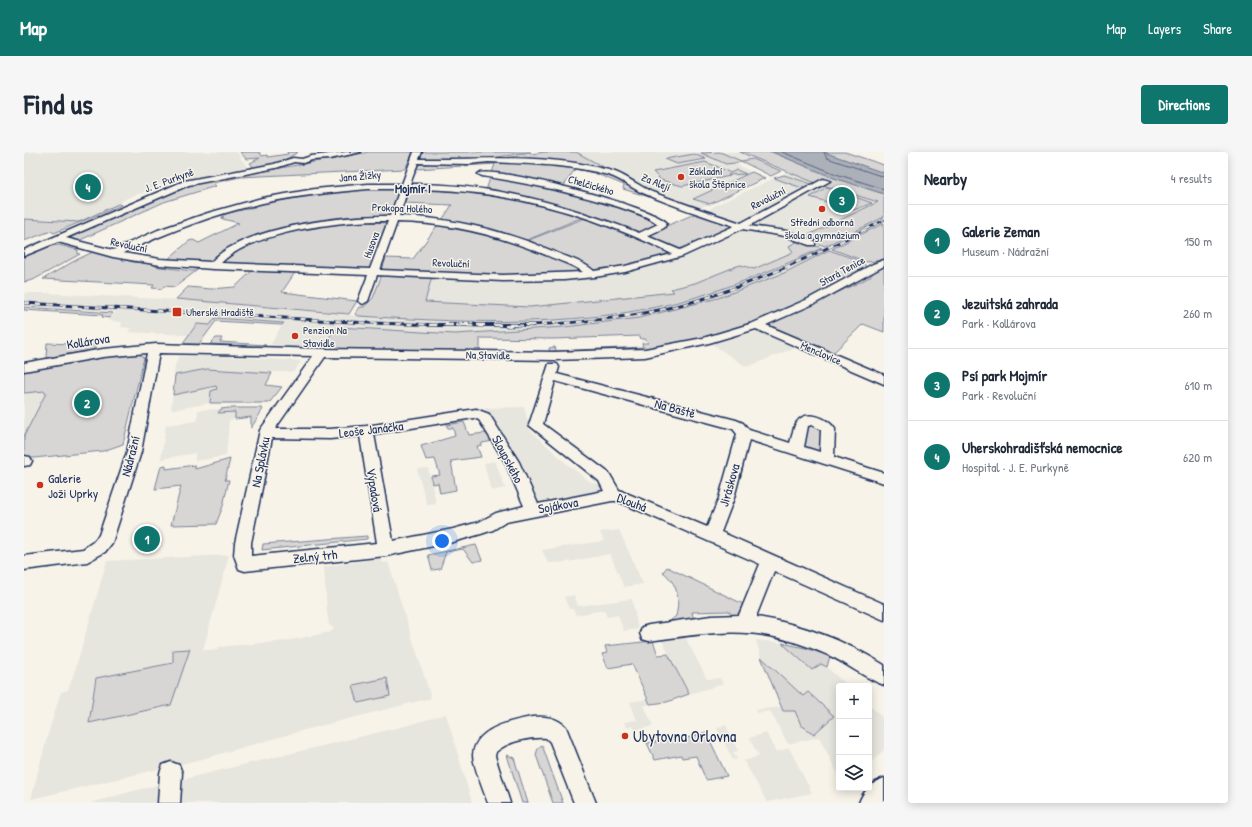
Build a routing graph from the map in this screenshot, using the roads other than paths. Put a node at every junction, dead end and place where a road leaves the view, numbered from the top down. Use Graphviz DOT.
graph roads {
  1 [pos="357,152"];
  2 [pos="418,152"];
  3 [pos="302,153"];
  4 [pos="532,153"];
  5 [pos="311,158"];
  6 [pos="293,160"];
  7 [pos="487,160"];
  8 [pos="414,161"];
  9 [pos="482,174"];
  10 [pos="826,181"];
  11 [pos="405,186"];
  12 [pos="393,219"];
  13 [pos="740,225"];
  14 [pos="640,236"];
  15 [pos="58,239"];
  16 [pos="812,243"];
  17 [pos="24,253"];
  18 [pos="113,254"];
  19 [pos="680,254"];
  20 [pos="884,263"];
  21 [pos="213,266"];
  22 [pos="374,272"];
  23 [pos="591,274"];
  24 [pos="363,301"];
  25 [pos="812,301"];
  26 [pos="758,325"];
  27 [pos="156,348"];
  28 [pos="322,354"];
  29 [pos="554,356"];
  30 [pos="24,367"];
  31 [pos="550,376"];
  32 [pos="884,380"];
  33 [pos="476,413"];
  34 [pos="366,432"];
  35 [pos="266,433"];
  36 [pos="744,433"];
  37 [pos="796,449"];
  38 [pos="827,459"];
  39 [pos="884,478"];
  40 [pos="612,495"];
  41 [pos="532,510"];
  42 [pos="711,536"];
  43 [pos="386,549"];
  44 [pos="770,562"];
  45 [pos="24,563"];
  46 [pos="245,564"];
  47 [pos="884,612"];
  48 [pos="748,624"];
  49 [pos="649,633"];
  50 [pos="884,676"];
  51 [pos="171,773"];
  52 [pos="884,789"];
  53 [pos="169,803"];
  54 [pos="499,803"];
  55 [pos="585,803"];
  56 [pos="870,803"];
  1 -- 5 [label="street, J. E. Purkyně"];
  2 -- 8 [label="street, Husova"];
  3 -- 5 [label="street, J. E. Purkyně"];
  3 -- 6 [label="street, J. E. Purkyně"];
  4 -- 7 [label="street, Za Alejí"];
  5 -- 6 [label="street, J. E. Purkyně"];
  6 -- 15 [label="street, J. E. Purkyně"];
  7 -- 8 [label="street, Za Alejí"];
  7 -- 13 [label="street, Za Alejí"];
  8 -- 11 [label="street, Husova"];
  9 -- 14 [label="street, Chelčického"];
  10 -- 13 [label="street, Revoluční"];
  11 -- 12 [label="street, Husova"];
  11 -- 14 [label="street, Jana Žižky"];
  11 -- 18 [label="street, Jana Žižky"];
  12 -- 21 [label="street, Prokopa Holého"];
  12 -- 22 [label="street, Husova"];
  12 -- 23 [label="street, Prokopa Holého"];
  13 -- 16 [label="street, Za Alejí"];
  13 -- 19 [label="street, Revoluční"];
  14 -- 19 [label="street, Jana Žižky"];
  15 -- 17 [label="street, J. E. Purkyně"];
  15 -- 18 [label="street, Revoluční"];
  18 -- 21 [label="street, Revoluční"];
  19 -- 23 [label="street, Revoluční"];
  20 -- 25 [label="street, Stará Tenice"];
  21 -- 22 [label="street, Revoluční"];
  22 -- 23 [label="street, Revoluční"];
  22 -- 24 [label="street, Husova"];
  25 -- 26 [label="street, Na Stavidle"];
  26 -- 29 [label="street, Na Stavidle"];
  26 -- 32 [label="street, Menclovice"];
  27 -- 28 [label="street, Na Stavidle"];
  27 -- 30 [label="street, Kollárova"];
  27 -- 45 [label="street, Nádražní"];
  28 -- 29 [label="street, Na Stavidle"];
  28 -- 35 [label="street, Na Splávku"];
  29 -- 31 [label="street, Dlouhá"];
  31 -- 36 [label="street, Na Baště"];
  31 -- 40 [label="street, Dlouhá"];
  33 -- 34 [label="street, Leoše Janáčka"];
  33 -- 41 [label="street, Sloupského"];
  34 -- 35 [label="street, Leoše Janáčka"];
  34 -- 43 [label="street, Výpadová"];
  35 -- 46 [label="street, Na Splávku"];
  36 -- 37 [label="street, Na Baště"];
  36 -- 42 [label="street, Jiráskova"];
  37 -- 38 [label="street, Na Baště"];
  37 -- 38 [label="street"];
  38 -- 39 [label="street, Na Baště"];
  40 -- 41 [label="street, Sojákova"];
  40 -- 42 [label="street, Dlouhá"];
  41 -- 43 [label="street, Sojákova"];
  42 -- 44 [label="street, Dlouhá"];
  43 -- 46 [label="street, Zelný trh"];
  44 -- 47 [label="street, Dlouhá"];
  44 -- 48 [label="street"];
  48 -- 49 [label="street"];
  48 -- 50 [label="street"];
  51 -- 53 [label="street"];
  52 -- 56 [label="street"];
  54 -- 55 [label="street"];
}
